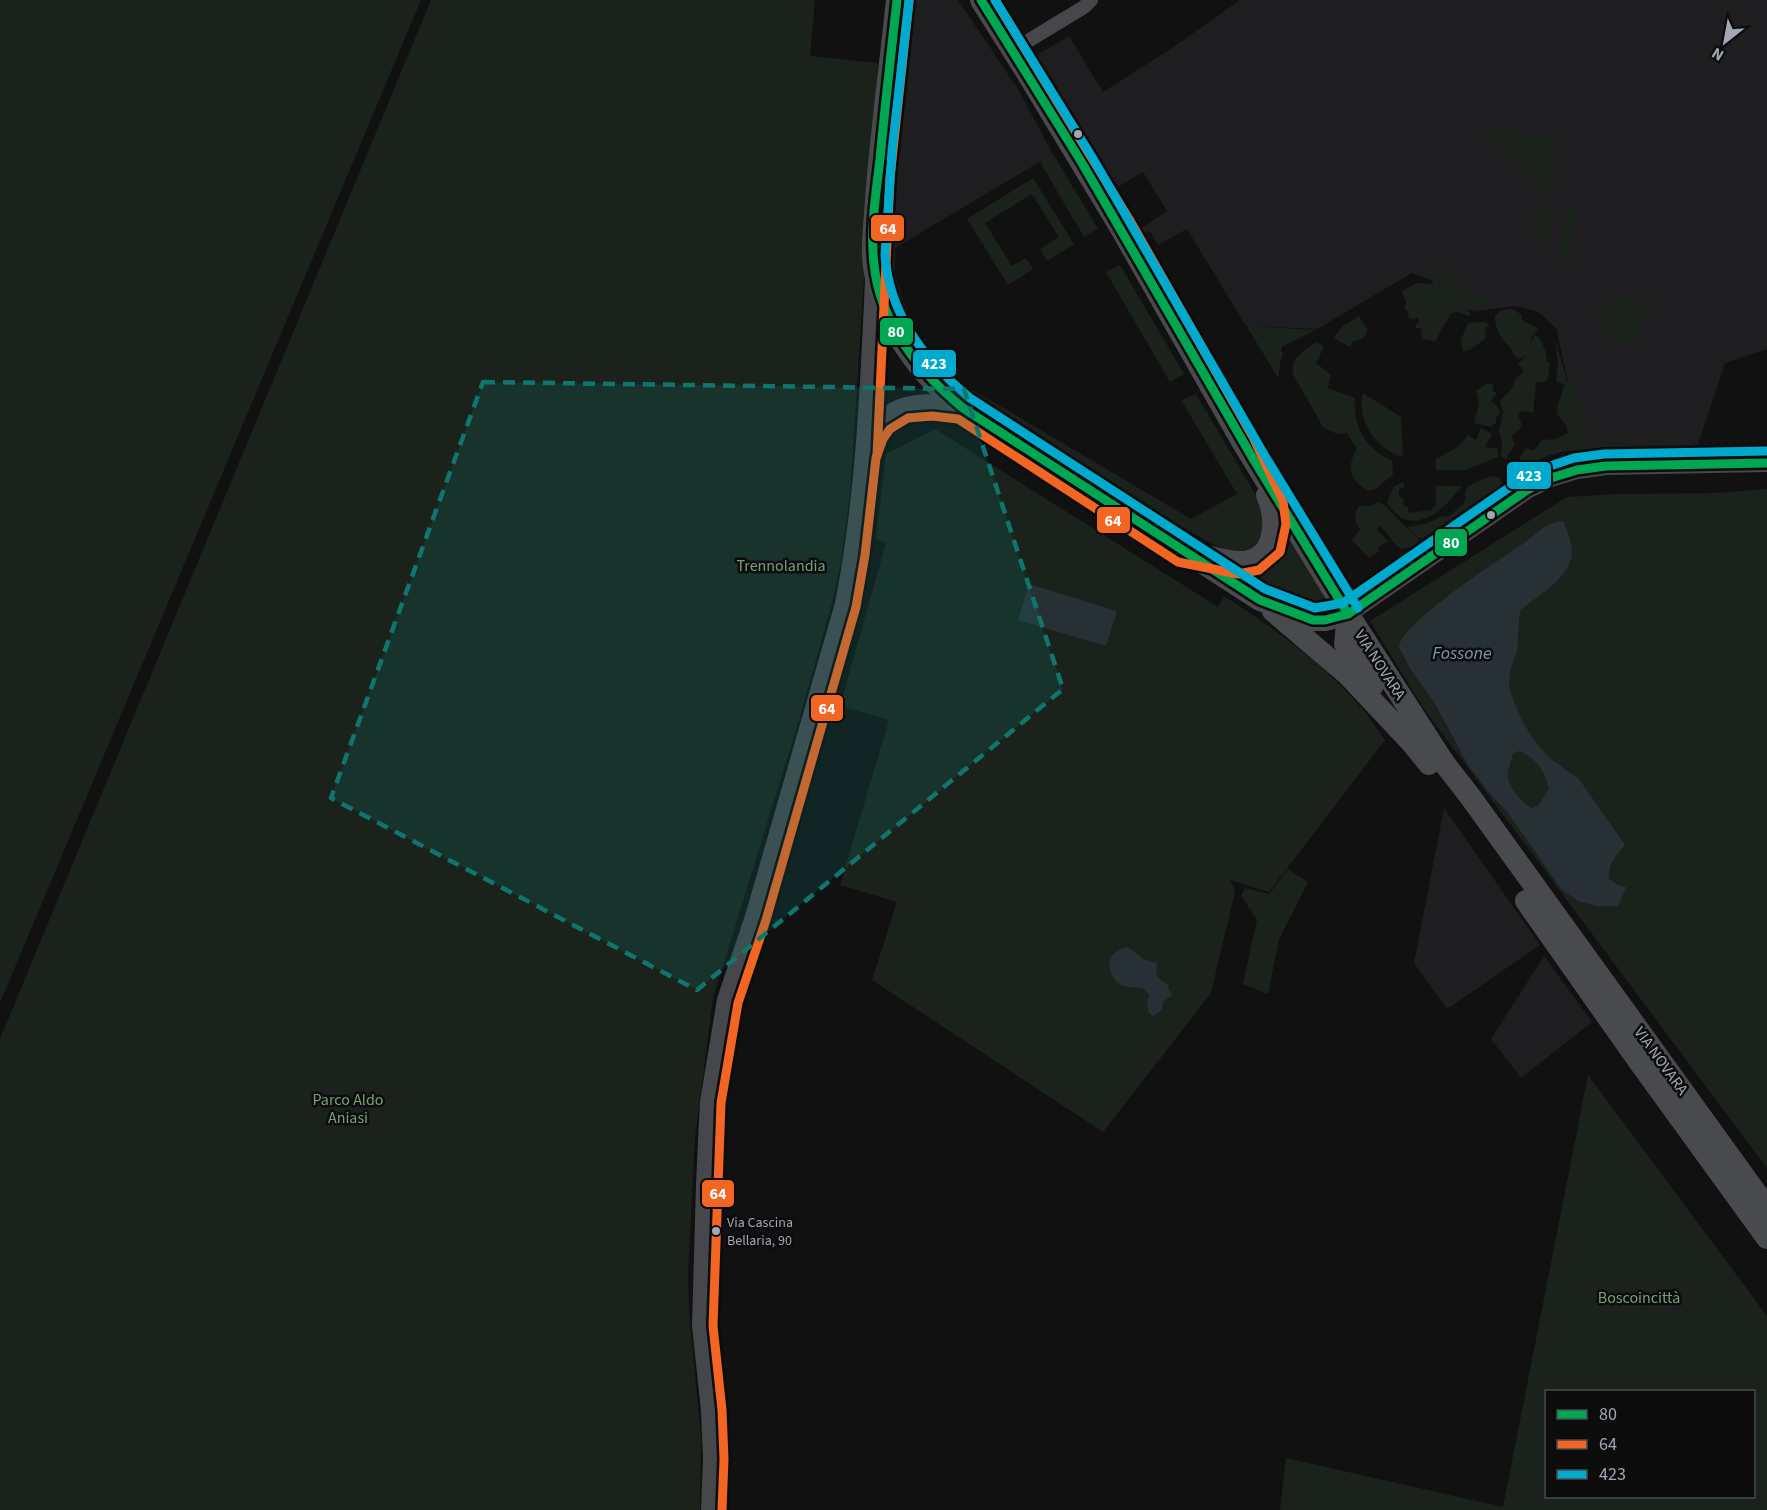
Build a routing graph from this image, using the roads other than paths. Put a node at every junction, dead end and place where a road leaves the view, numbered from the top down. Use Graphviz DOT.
graph roads {
  1 [pos="897,0"];
  2 [pos="981,0"];
  3 [pos="1091,0"];
  4 [pos="1013,50"];
  5 [pos="874,271"];
  6 [pos="963,408"];
  7 [pos="1243,443"];
  8 [pos="866,450"];
  9 [pos="1767,463"];
  10 [pos="1183,550"];
  11 [pos="1260,600"];
  12 [pos="1348,615"];
  13 [pos="1412,743"];
  14 [pos="1767,1208"];
  15 [pos="1767,1238"];
  16 [pos="710,1510"];
  1 -- 5 [label="main road"];
  2 -- 4 [label="main road, VIA NOVARA"];
  3 -- 4 [label="street"];
  4 -- 7 [label="main road, VIA NOVARA"];
  5 -- 6 [label="main road"];
  5 -- 8 [label="street"];
  6 -- 8 [label="street"];
  6 -- 10 [label="main road"];
  7 -- 10 [label="main road"];
  7 -- 12 [label="main road, VIA NOVARA"];
  8 -- 16 [label="street"];
  9 -- 12 [label="street"];
  10 -- 11 [label="main road"];
  11 -- 12 [label="main road"];
  11 -- 13 [label="main road, VIA NOVARA"];
  12 -- 13 [label="main road"];
  12 -- 14 [label="main road, VIA NOVARA"];
  13 -- 15 [label="main road, VIA NOVARA"];
}
